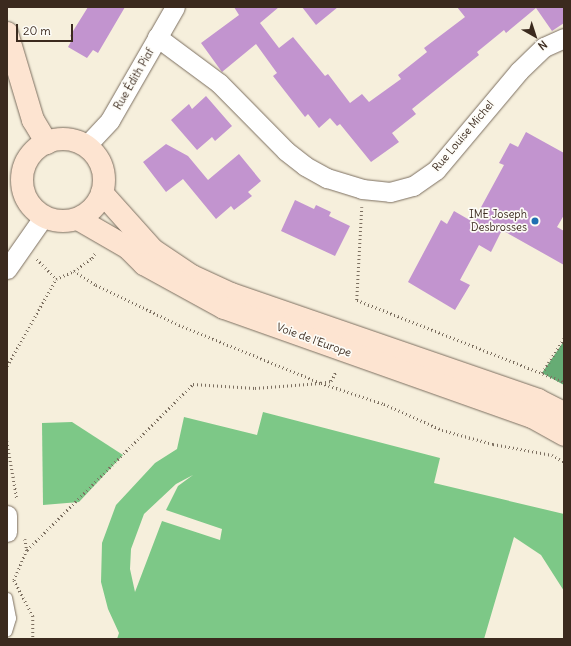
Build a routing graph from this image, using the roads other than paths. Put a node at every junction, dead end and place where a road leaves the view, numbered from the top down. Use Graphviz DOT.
graph roads {
  1 [pos="176,7"];
  2 [pos="7,33"];
  3 [pos="158,37"];
  4 [pos="564,38"];
  5 [pos="47,143"];
  6 [pos="86,146"];
  7 [pos="102,193"];
  8 [pos="44,216"];
  9 [pos="78,219"];
  10 [pos="7,269"];
  11 [pos="564,413"];
  12 [pos="564,434"];
  13 [pos="7,515"];
  14 [pos="7,532"];
  15 [pos="7,597"];
  16 [pos="7,631"];
  1 -- 3 [label="street, Rue Édith Piaf"];
  2 -- 5 [label="main road"];
  3 -- 4 [label="street, Rue Louise Michel"];
  3 -- 6 [label="street, Rue Édith Piaf"];
  5 -- 6 [label="main road"];
  5 -- 8 [label="main road"];
  6 -- 7 [label="main road"];
  7 -- 9 [label="main road"];
  7 -- 11 [label="main road, Voie de l'Europe"];
  8 -- 9 [label="main road"];
  8 -- 10 [label="street"];
  9 -- 12 [label="main road, Voie de l'Europe"];
  13 -- 14 [label="street"];
  15 -- 16 [label="lane"];
}
